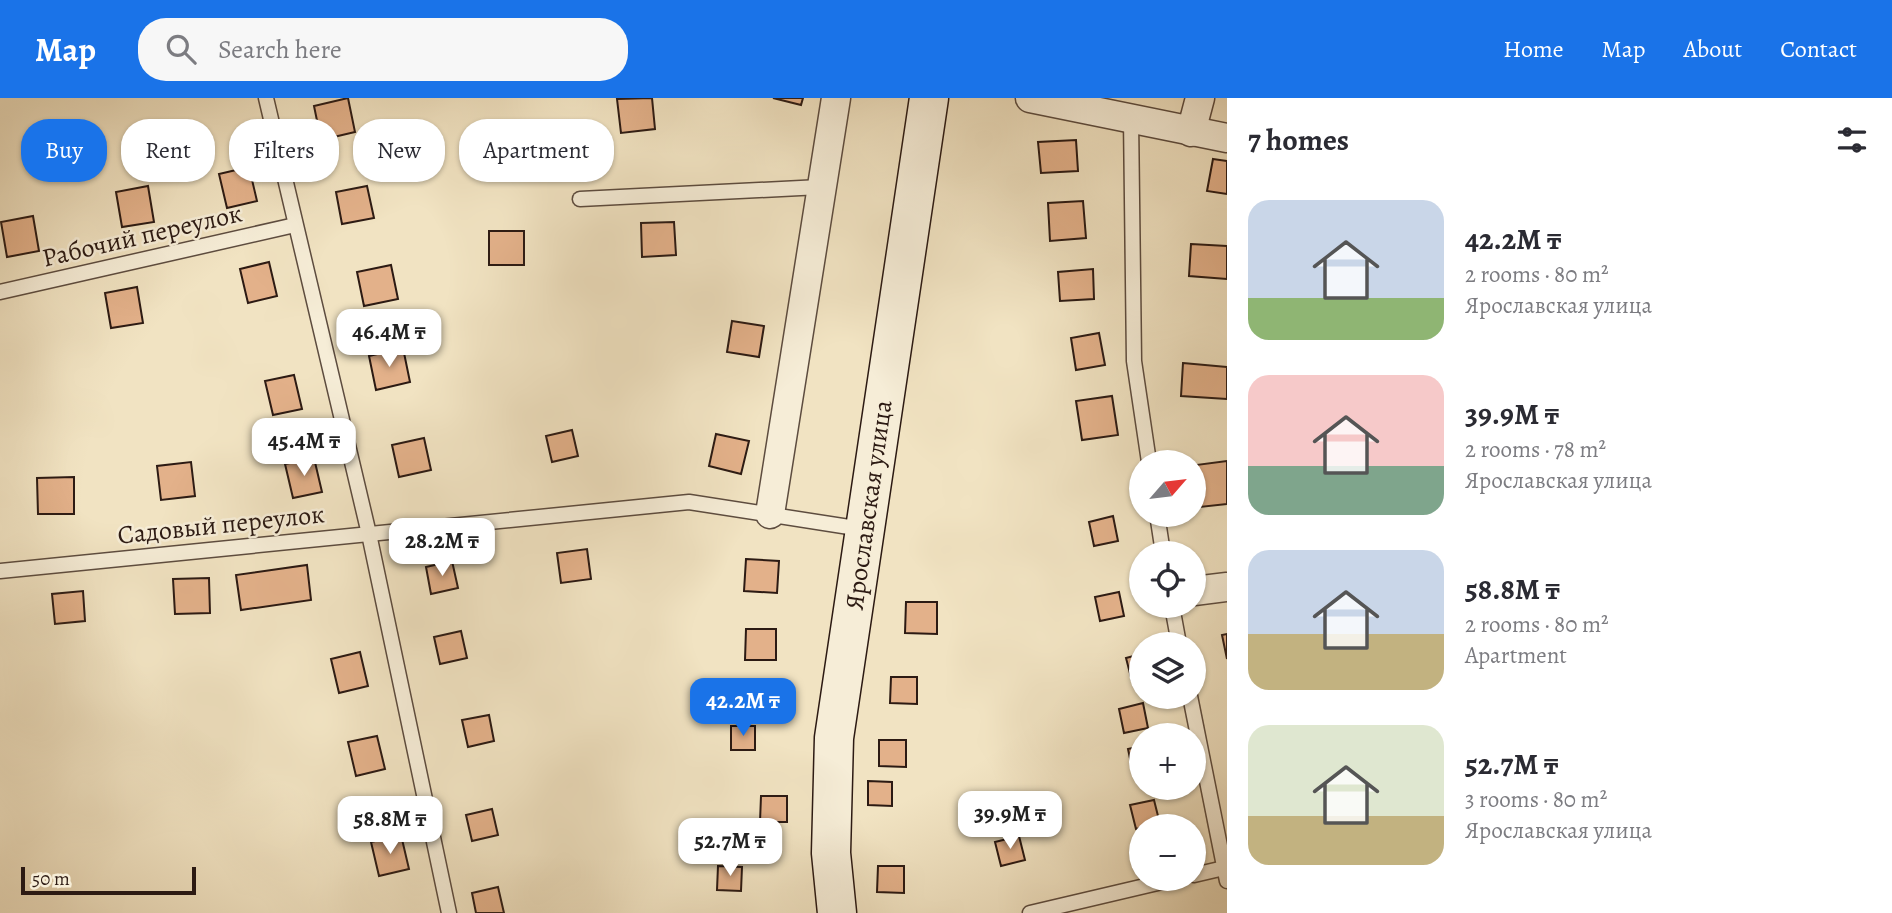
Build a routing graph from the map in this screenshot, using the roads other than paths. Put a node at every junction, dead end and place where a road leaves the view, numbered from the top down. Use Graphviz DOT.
graph roads {
  1 [pos="266,98"];
  2 [pos="836,98"];
  3 [pos="929,98"];
  4 [pos="1030,98"];
  5 [pos="1200,98"];
  6 [pos="1130,118"];
  7 [pos="1191,132"];
  8 [pos="1227,138"];
  9 [pos="820,187"];
  10 [pos="580,199"];
  11 [pos="295,225"];
  12 [pos="0,292"];
  13 [pos="1147,450"];
  14 [pos="770,514"];
  15 [pos="864,529"];
  16 [pos="369,534"];
  17 [pos="0,571"];
  18 [pos="1227,587"];
  19 [pos="1206,590"];
  20 [pos="1193,709"];
  21 [pos="1206,875"];
  22 [pos="1226,875"];
  23 [pos="1129,890"];
  24 [pos="449,913"];
  25 [pos="837,913"];
  26 [pos="1030,913"];
  1 -- 11 [label="lane"];
  2 -- 9 [label="street"];
  3 -- 15 [label="main road, Ярославская улица"];
  4 -- 6 [label="street"];
  5 -- 7 [label="street"];
  6 -- 7 [label="street"];
  6 -- 13 [label="lane"];
  7 -- 8 [label="street"];
  9 -- 10 [label="lane"];
  9 -- 14 [label="street"];
  11 -- 12 [label="lane, Рабочий переулок"];
  11 -- 16 [label="lane"];
  14 -- 15 [label="lane, Садовый переулок"];
  14 -- 16 [label="lane, Садовый переулок"];
  15 -- 25 [label="main road, Ярославская улица"];
  16 -- 17 [label="lane, Садовый переулок"];
  16 -- 24 [label="lane"];
  18 -- 19 [label="street"];
  20 -- 22 [label="lane"];
  21 -- 22 [label="lane"];
  23 -- 26 [label="lane"];
}
